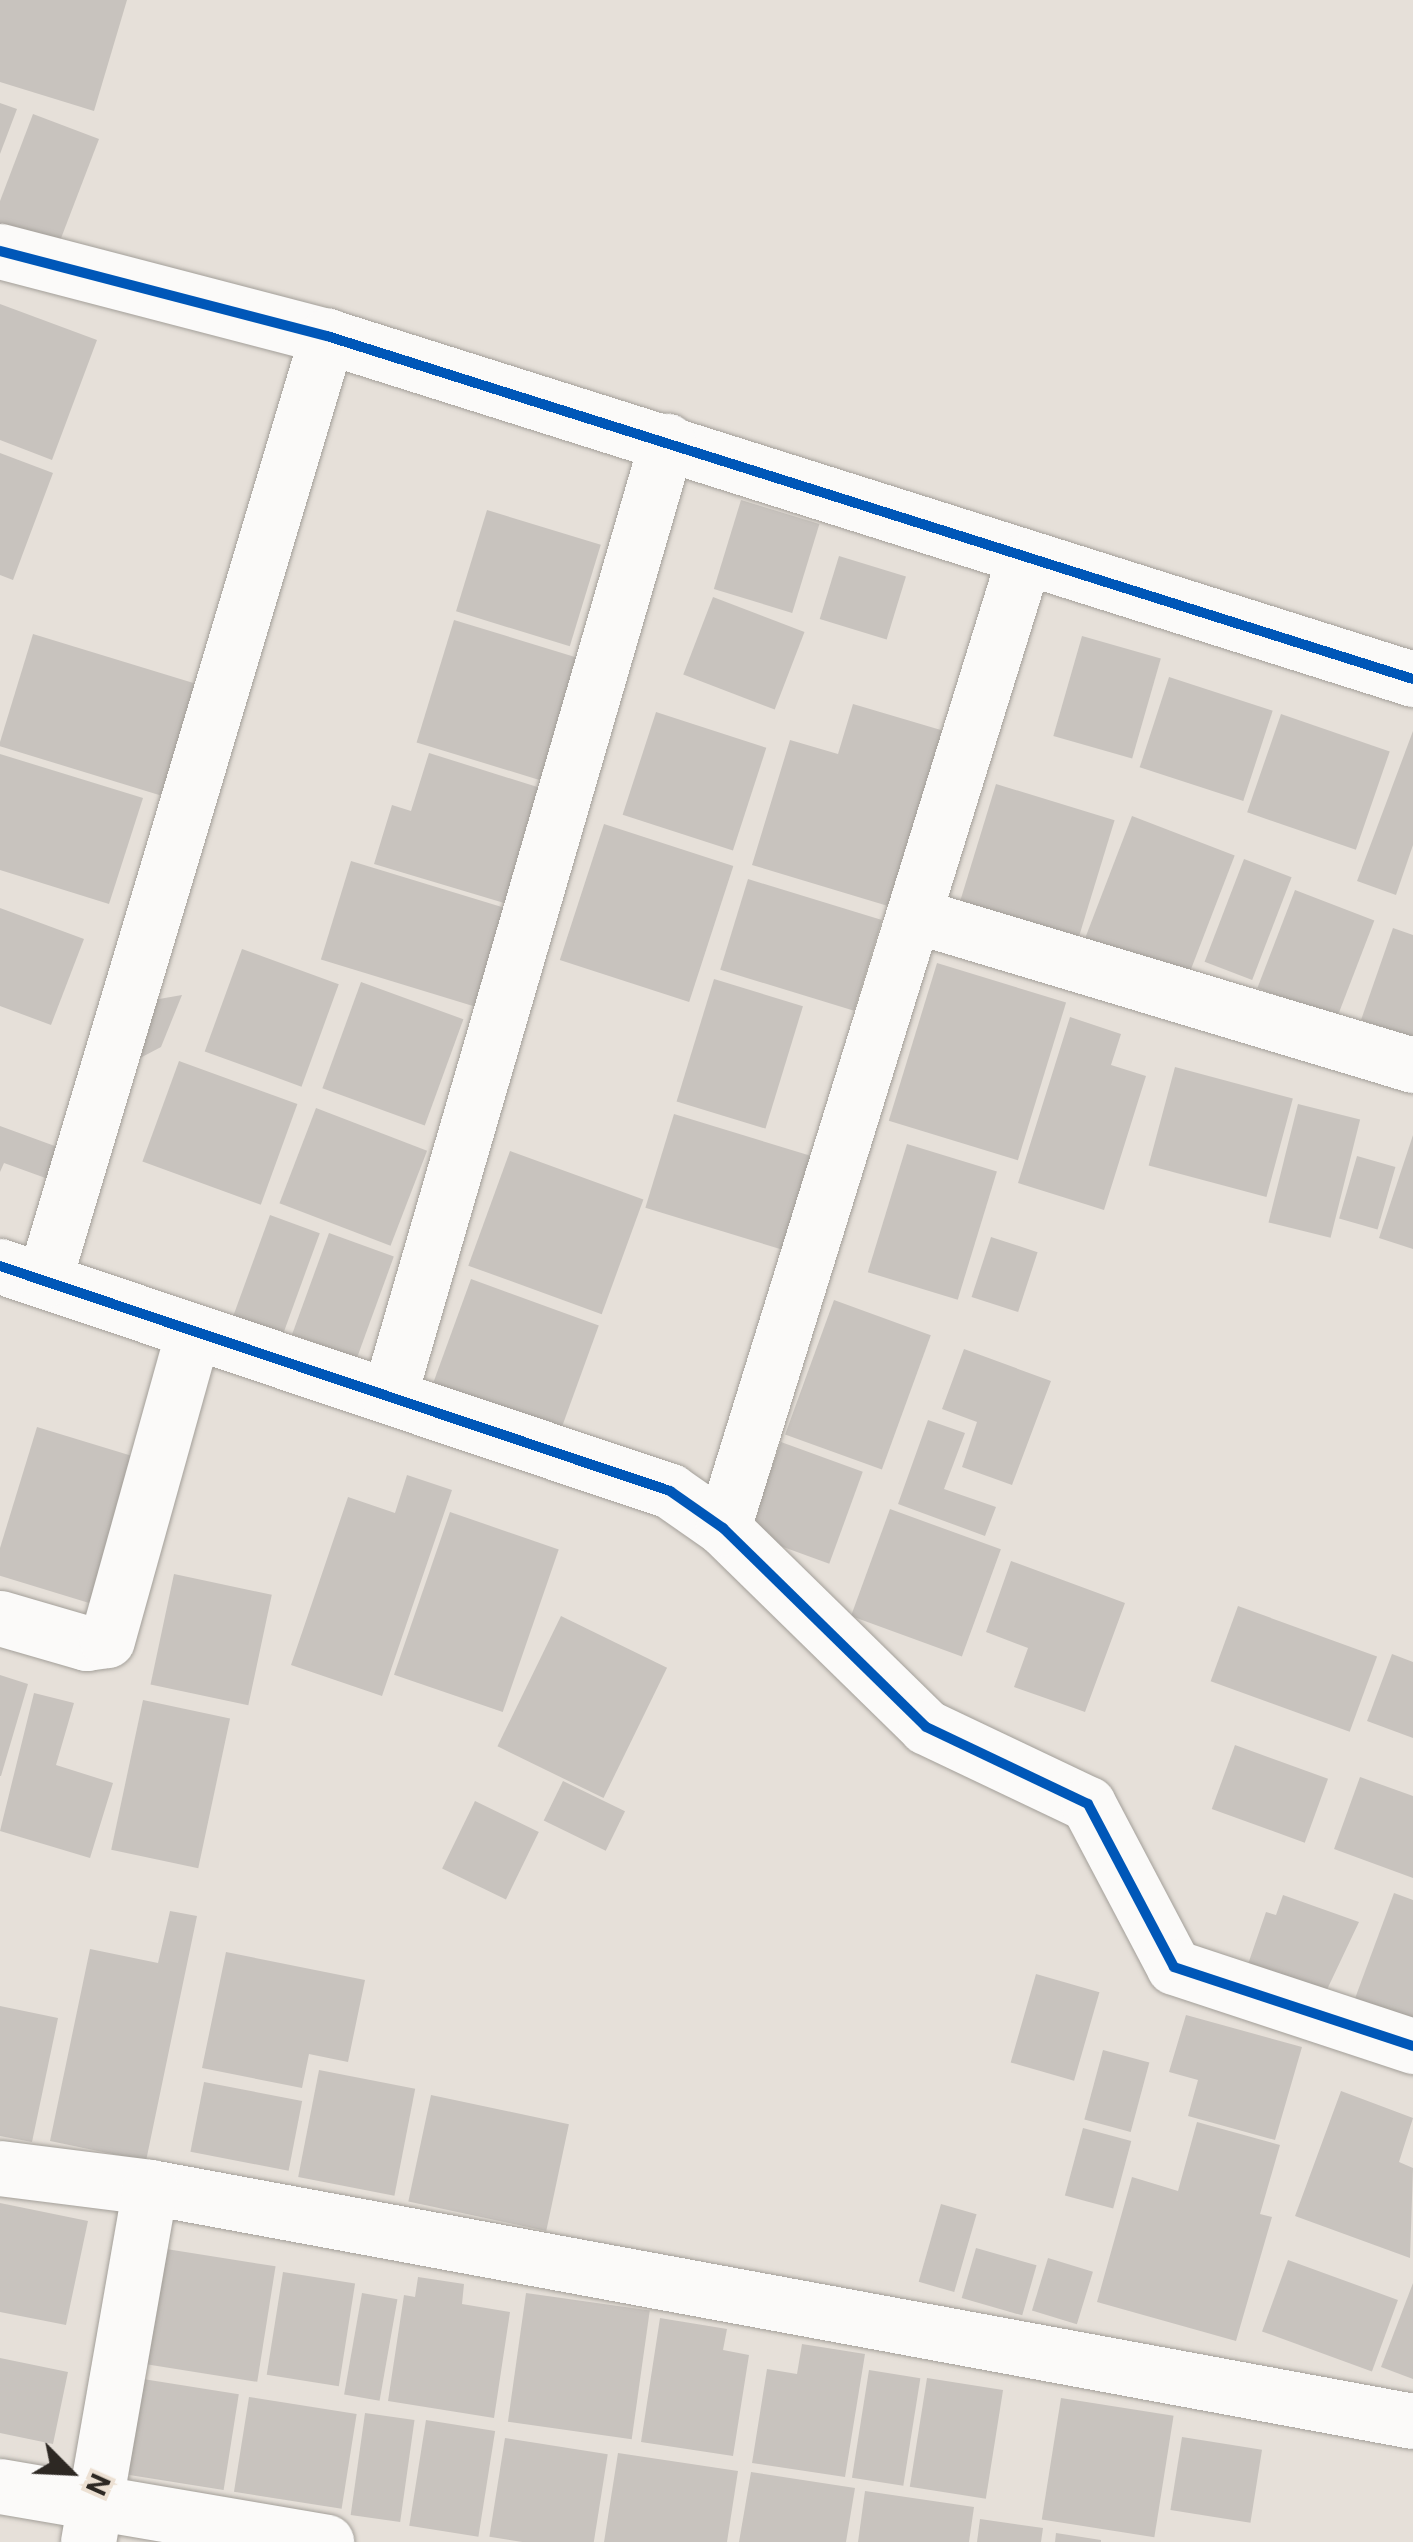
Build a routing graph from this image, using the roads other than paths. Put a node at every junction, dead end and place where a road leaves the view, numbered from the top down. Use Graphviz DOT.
graph roads {
  1 [pos="0,251"];
  2 [pos="328,336"];
  3 [pos="668,441"];
  4 [pos="1022,561"];
  5 [pos="1413,679"];
  6 [pos="917,916"];
  7 [pos="1413,1065"];
  8 [pos="22,1273"];
  9 [pos="193,1332"];
  10 [pos="390,1396"];
  11 [pos="723,1528"];
  12 [pos="0,1618"];
  13 [pos="1413,2046"];
  14 [pos="0,2168"];
  15 [pos="150,2187"];
  16 [pos="1413,2421"];
  17 [pos="0,2486"];
  18 [pos="91,2522"];
  19 [pos="326,2542"];
  1 -- 2 [label="street"];
  2 -- 3 [label="street"];
  2 -- 8 [label="street"];
  3 -- 4 [label="street"];
  3 -- 10 [label="street"];
  4 -- 5 [label="street"];
  4 -- 6 [label="street"];
  6 -- 7 [label="street"];
  6 -- 11 [label="street"];
  8 -- 9 [label="street"];
  9 -- 10 [label="street"];
  9 -- 12 [label="street"];
  10 -- 11 [label="street"];
  11 -- 13 [label="street"];
  14 -- 15 [label="street"];
  15 -- 16 [label="street"];
  15 -- 18 [label="street"];
  17 -- 18 [label="street"];
  18 -- 19 [label="street"];
}
